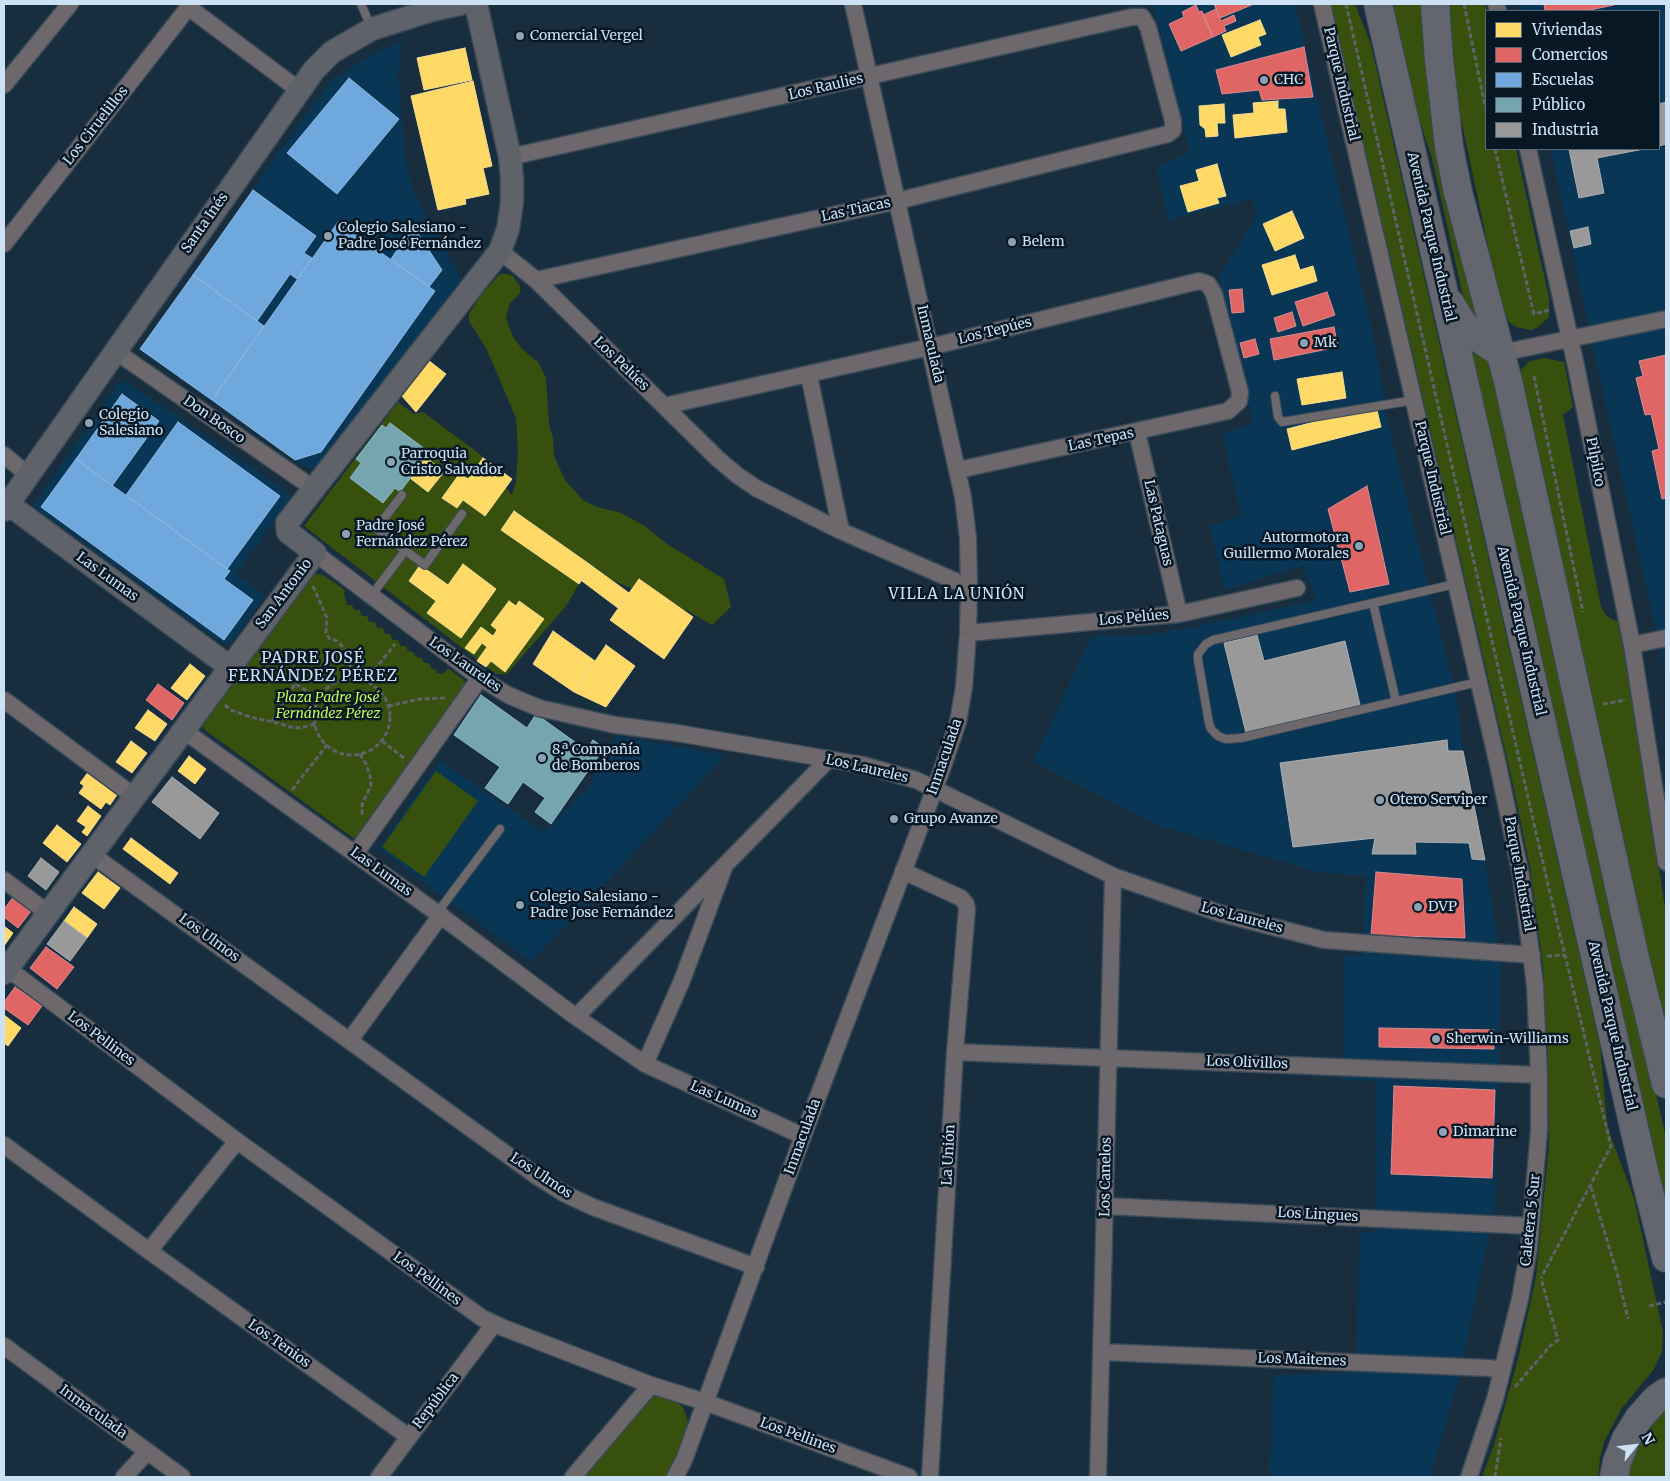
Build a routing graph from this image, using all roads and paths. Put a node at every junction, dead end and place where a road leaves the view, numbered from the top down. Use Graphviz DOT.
graph roads {
  1 [pos="70,4"];
  2 [pos="362,4"];
  3 [pos="460,4"];
  4 [pos="476,4"];
  5 [pos="853,4"];
  6 [pos="1322,4"];
  7 [pos="1346,4"];
  8 [pos="1378,4"];
  9 [pos="1435,4"];
  10 [pos="1464,4"];
  11 [pos="190,6"];
  12 [pos="372,29"];
  13 [pos="869,77"];
  14 [pos="4,85"];
  15 [pos="299,90"];
  16 [pos="1485,105"];
  17 [pos="1173,130"];
  18 [pos="1495,150"];
  19 [pos="1528,150"];
  20 [pos="510,157"];
  21 [pos="897,201"];
  22 [pos="4,244"];
  23 [pos="500,251"];
  24 [pos="536,280"];
  25 [pos="1440,281"];
  26 [pos="1563,306"];
  27 [pos="1666,319"];
  28 [pos="1570,339"];
  29 [pos="930,348"];
  30 [pos="115,351"];
  31 [pos="1501,353"];
  32 [pos="809,375"];
  33 [pos="1274,396"];
  34 [pos="1414,400"];
  35 [pos="1239,401"];
  36 [pos="664,406"];
  37 [pos="1137,432"];
  38 [pos="4,454"];
  39 [pos="958,470"];
  40 [pos="28,475"];
  41 [pos="313,488"];
  42 [pos="402,495"];
  43 [pos="6,507"];
  44 [pos="462,514"];
  45 [pos="841,531"];
  46 [pos="405,551"];
  47 [pos="315,552"];
  48 [pos="312,584"];
  49 [pos="1455,584"];
  50 [pos="969,587"];
  51 [pos="1297,588"];
  52 [pos="372,596"];
  53 [pos="1373,604"];
  54 [pos="1179,614"];
  55 [pos="968,633"];
  56 [pos="1666,638"];
  57 [pos="396,644"];
  58 [pos="1632,645"];
  59 [pos="258,657"];
  60 [pos="230,667"];
  61 [pos="480,678"];
  62 [pos="347,679"];
  63 [pos="366,682"];
  64 [pos="1478,682"];
  65 [pos="296,684"];
  66 [pos="319,698"];
  67 [pos="466,698"];
  68 [pos="4,700"];
  69 [pos="1396,701"];
  70 [pos="223,704"];
  71 [pos="388,706"];
  72 [pos="272,722"];
  73 [pos="315,724"];
  74 [pos="183,730"];
  75 [pos="382,741"];
  76 [pos="327,746"];
  77 [pos="360,754"];
  78 [pos="829,759"];
  79 [pos="416,768"];
  80 [pos="934,789"];
  81 [pos="134,796"];
  82 [pos="283,802"];
  83 [pos="500,829"];
  84 [pos="358,850"];
  85 [pos="91,854"];
  86 [pos="727,862"];
  87 [pos="1666,862"];
  88 [pos="903,871"];
  89 [pos="1113,876"];
  90 [pos="4,880"];
  91 [pos="48,913"];
  92 [pos="439,914"];
  93 [pos="1539,955"];
  94 [pos="1565,955"];
  95 [pos="5,971"];
  96 [pos="576,1017"];
  97 [pos="350,1040"];
  98 [pos="955,1052"];
  99 [pos="1109,1058"];
  100 [pos="645,1064"];
  101 [pos="1539,1075"];
  102 [pos="1666,1084"];
  103 [pos="803,1136"];
  104 [pos="238,1141"];
  105 [pos="4,1145"];
  106 [pos="1590,1186"];
  107 [pos="1105,1206"];
  108 [pos="1531,1226"];
  109 [pos="149,1251"];
  110 [pos="1666,1258"];
  111 [pos="756,1267"];
  112 [pos="1666,1302"];
  113 [pos="1649,1306"];
  114 [pos="1628,1319"];
  115 [pos="494,1324"];
  116 [pos="4,1346"];
  117 [pos="1101,1352"];
  118 [pos="1502,1370"];
  119 [pos="651,1385"];
  120 [pos="1513,1390"];
  121 [pos="1666,1392"];
  122 [pos="705,1402"];
  123 [pos="1502,1430"];
  124 [pos="409,1437"];
  125 [pos="147,1452"];
  126 [pos="124,1477"];
  127 [pos="182,1477"];
  128 [pos="378,1477"];
  129 [pos="573,1477"];
  130 [pos="675,1477"];
  131 [pos="909,1477"];
  132 [pos="930,1477"];
  133 [pos="1098,1477"];
  134 [pos="1469,1477"];
  135 [pos="1495,1477"];
  136 [pos="1614,1477"];
  1 -- 14 [label="street"];
  2 -- 12 [label="lane"];
  3 -- 12 [label="main road, Santa Inés"];
  4 -- 20 [label="main road"];
  5 -- 13 [label="street, Inmaculada"];
  6 -- 34 [label="street, Parque Industrial"];
  7 -- 94 [label="path"];
  8 -- 25 [label="highway, Avenida Parque Industrial"];
  9 -- 31 [label="highway"];
  10 -- 16 [label="path"];
  11 -- 15 [label="street, Los Ciruelillos"];
  11 -- 22 [label="street, Los Ciruelillos"];
  12 -- 15 [label="main road, Santa Inés"];
  13 -- 17 [label="street, Los Raulies"];
  13 -- 20 [label="street, Los Raulies"];
  13 -- 21 [label="street, Inmaculada"];
  15 -- 30 [label="main road, Santa Inés"];
  17 -- 21 [label="street, Las Tiacas"];
  18 -- 26 [label="path"];
  19 -- 26 [label="street, Pilpilco"];
  20 -- 23 [label="main road"];
  21 -- 24 [label="street, Las Tiacas"];
  21 -- 29 [label="street, Inmaculada"];
  23 -- 24 [label="street, Los Pelúes"];
  23 -- 41 [label="main road, San Antonio"];
  24 -- 36 [label="street, Los Pelúes"];
  25 -- 31 [label="highway"];
  25 -- 110 [label="highway, Avenida Parque Industrial"];
  26 -- 28 [label="street, Pilpilco"];
  27 -- 28 [label="street"];
  28 -- 31 [label="street"];
  28 -- 58 [label="street, Pilpilco"];
  29 -- 32 [label="street, Los Tepúes"];
  29 -- 35 [label="street, Los Tepúes"];
  29 -- 39 [label="street, Inmaculada"];
  30 -- 40 [label="main road, Santa Inés"];
  30 -- 41 [label="street, Don Bosco"];
  31 -- 102 [label="highway"];
  32 -- 36 [label="street, Los Tepúes"];
  32 -- 45 [label="street"];
  33 -- 34 [label="lane"];
  34 -- 49 [label="street, Parque Industrial"];
  35 -- 37 [label="street, Las Tepas"];
  36 -- 45 [label="street, Los Pelúes"];
  37 -- 39 [label="street, Las Tepas"];
  37 -- 54 [label="street, Las Pataguas"];
  38 -- 40 [label="street"];
  39 -- 50 [label="street, Inmaculada"];
  40 -- 43 [label="main road, Santa Inés"];
  41 -- 47 [label="main road, San Antonio"];
  42 -- 46 [label="lane"];
  43 -- 60 [label="main road, Las Lumas"];
  44 -- 46 [label="lane"];
  45 -- 50 [label="street, Los Pelúes"];
  46 -- 52 [label="lane"];
  47 -- 52 [label="street, Los Laureles"];
  47 -- 60 [label="main road, San Antonio"];
  48 -- 62 [label="path"];
  49 -- 53 [label="lane"];
  49 -- 64 [label="street, Parque Industrial"];
  50 -- 55 [label="street, Inmaculada"];
  51 -- 54 [label="street, Los Pelúes"];
  52 -- 61 [label="street, Los Laureles"];
  53 -- 69 [label="lane"];
  53 -- 69 [label="lane"];
  54 -- 55 [label="street, Los Pelúes"];
  55 -- 80 [label="street, Inmaculada"];
  56 -- 58 [label="street"];
  57 -- 63 [label="path"];
  58 -- 87 [label="street, Pilpilco"];
  59 -- 65 [label="path"];
  60 -- 74 [label="main road, San Antonio"];
  61 -- 67 [label="street"];
  61 -- 78 [label="street, Los Laureles"];
  62 -- 63 [label="path"];
  62 -- 66 [label="path"];
  63 -- 71 [label="path"];
  64 -- 69 [label="lane"];
  64 -- 93 [label="street, Parque Industrial"];
  65 -- 66 [label="path"];
  65 -- 72 [label="path"];
  66 -- 73 [label="path"];
  67 -- 71 [label="path"];
  67 -- 79 [label="street"];
  68 -- 81 [label="street"];
  70 -- 72 [label="path"];
  71 -- 75 [label="path"];
  72 -- 73 [label="path"];
  73 -- 76 [label="path"];
  74 -- 81 [label="main road, San Antonio"];
  74 -- 82 [label="street, Las Lumas"];
  75 -- 77 [label="path"];
  75 -- 79 [label="path"];
  76 -- 77 [label="path"];
  76 -- 82 [label="path"];
  77 -- 84 [label="path"];
  78 -- 80 [label="street, Los Laureles"];
  78 -- 86 [label="street"];
  79 -- 84 [label="street"];
  80 -- 88 [label="street, Inmaculada"];
  80 -- 89 [label="street, Los Laureles"];
  81 -- 85 [label="main road, San Antonio"];
  82 -- 84 [label="street, Las Lumas"];
  83 -- 92 [label="lane"];
  84 -- 92 [label="street, Las Lumas"];
  85 -- 91 [label="main road, San Antonio"];
  85 -- 97 [label="street, Los Ulmos"];
  86 -- 96 [label="street"];
  86 -- 100 [label="street"];
  88 -- 98 [label="street, La Unión"];
  88 -- 103 [label="street, Inmaculada"];
  89 -- 93 [label="street, Los Laureles"];
  89 -- 99 [label="street, Los Canelos"];
  90 -- 91 [label="street"];
  91 -- 95 [label="main road, San Antonio"];
  92 -- 96 [label="street, Las Lumas"];
  92 -- 97 [label="street"];
  93 -- 94 [label="path"];
  93 -- 101 [label="street, Caletera 5 Sur"];
  94 -- 106 [label="path"];
  95 -- 104 [label="street, Los Pellines"];
  96 -- 100 [label="street, Las Lumas"];
  97 -- 111 [label="street, Los Ulmos"];
  98 -- 99 [label="street, Los Olivillos"];
  98 -- 132 [label="street, La Unión"];
  99 -- 101 [label="street, Los Olivillos"];
  99 -- 107 [label="street, Los Canelos"];
  100 -- 103 [label="street, Las Lumas"];
  101 -- 108 [label="street, Caletera 5 Sur"];
  103 -- 111 [label="street, Inmaculada"];
  104 -- 109 [label="street"];
  104 -- 115 [label="street, Los Pellines"];
  105 -- 109 [label="street, Los Tenios"];
  106 -- 114 [label="path"];
  106 -- 120 [label="path"];
  107 -- 108 [label="street, Los Lingues"];
  107 -- 117 [label="street, Los Canelos"];
  108 -- 118 [label="street, Caletera 5 Sur"];
  109 -- 124 [label="street, Los Tenios"];
  111 -- 122 [label="street, Inmaculada"];
  112 -- 113 [label="path"];
  115 -- 119 [label="street, Los Pellines"];
  115 -- 124 [label="street, República"];
  116 -- 125 [label="street, Inmaculada"];
  117 -- 118 [label="street, Los Maitenes"];
  117 -- 133 [label="street, Los Canelos"];
  118 -- 134 [label="street, Caletera 5 Sur"];
  119 -- 122 [label="street, Los Pellines"];
  119 -- 129 [label="street"];
  121 -- 136 [label="highway"];
  122 -- 130 [label="street, Inmaculada"];
  122 -- 131 [label="street, Los Pellines"];
  123 -- 135 [label="path"];
  124 -- 128 [label="street, República"];
  125 -- 126 [label="street"];
  125 -- 127 [label="street, Inmaculada"];
}
